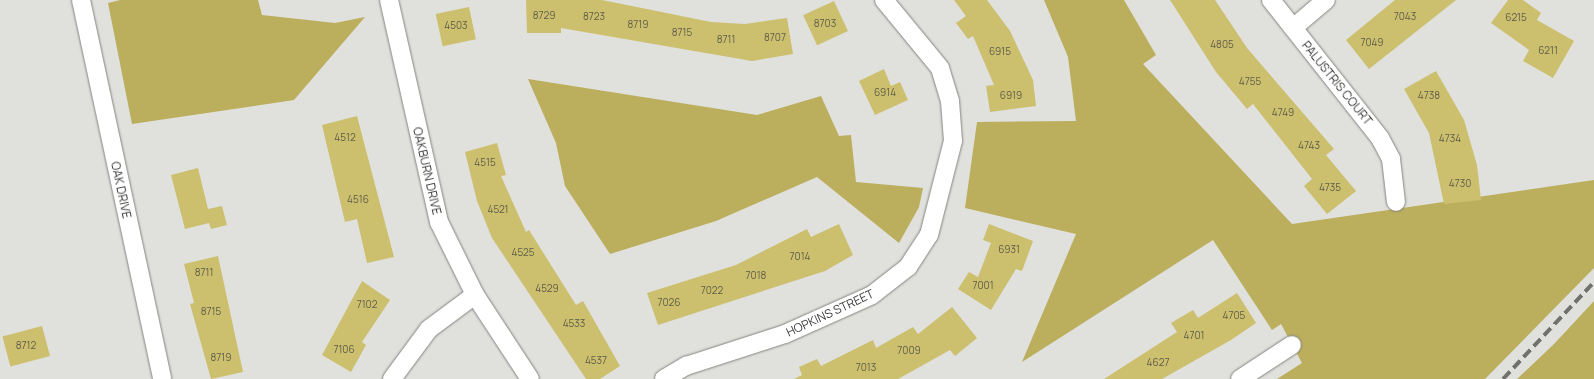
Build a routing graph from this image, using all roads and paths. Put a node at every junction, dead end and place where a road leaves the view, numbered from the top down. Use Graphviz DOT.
graph roads {
  1 [pos="81,0"];
  2 [pos="389,0"];
  3 [pos="884,0"];
  4 [pos="1271,0"];
  5 [pos="1326,0"];
  6 [pos="1293,28"];
  7 [pos="1396,202"];
  8 [pos="475,295"];
  9 [pos="1292,345"];
  10 [pos="162,379"];
  11 [pos="392,379"];
  12 [pos="530,379"];
  13 [pos="664,379"];
  14 [pos="1240,379"];
  1 -- 10 [label="street, OAK DRIVE"];
  2 -- 8 [label="street, OAKBURN DRIVE"];
  3 -- 13 [label="street, HOPKINS STREET"];
  4 -- 6 [label="street, PALUSTRIS COURT"];
  5 -- 6 [label="street"];
  6 -- 7 [label="street, PALUSTRIS COURT"];
  8 -- 11 [label="street"];
  8 -- 12 [label="street, OAKBURN DRIVE"];
  9 -- 14 [label="street"];
}
